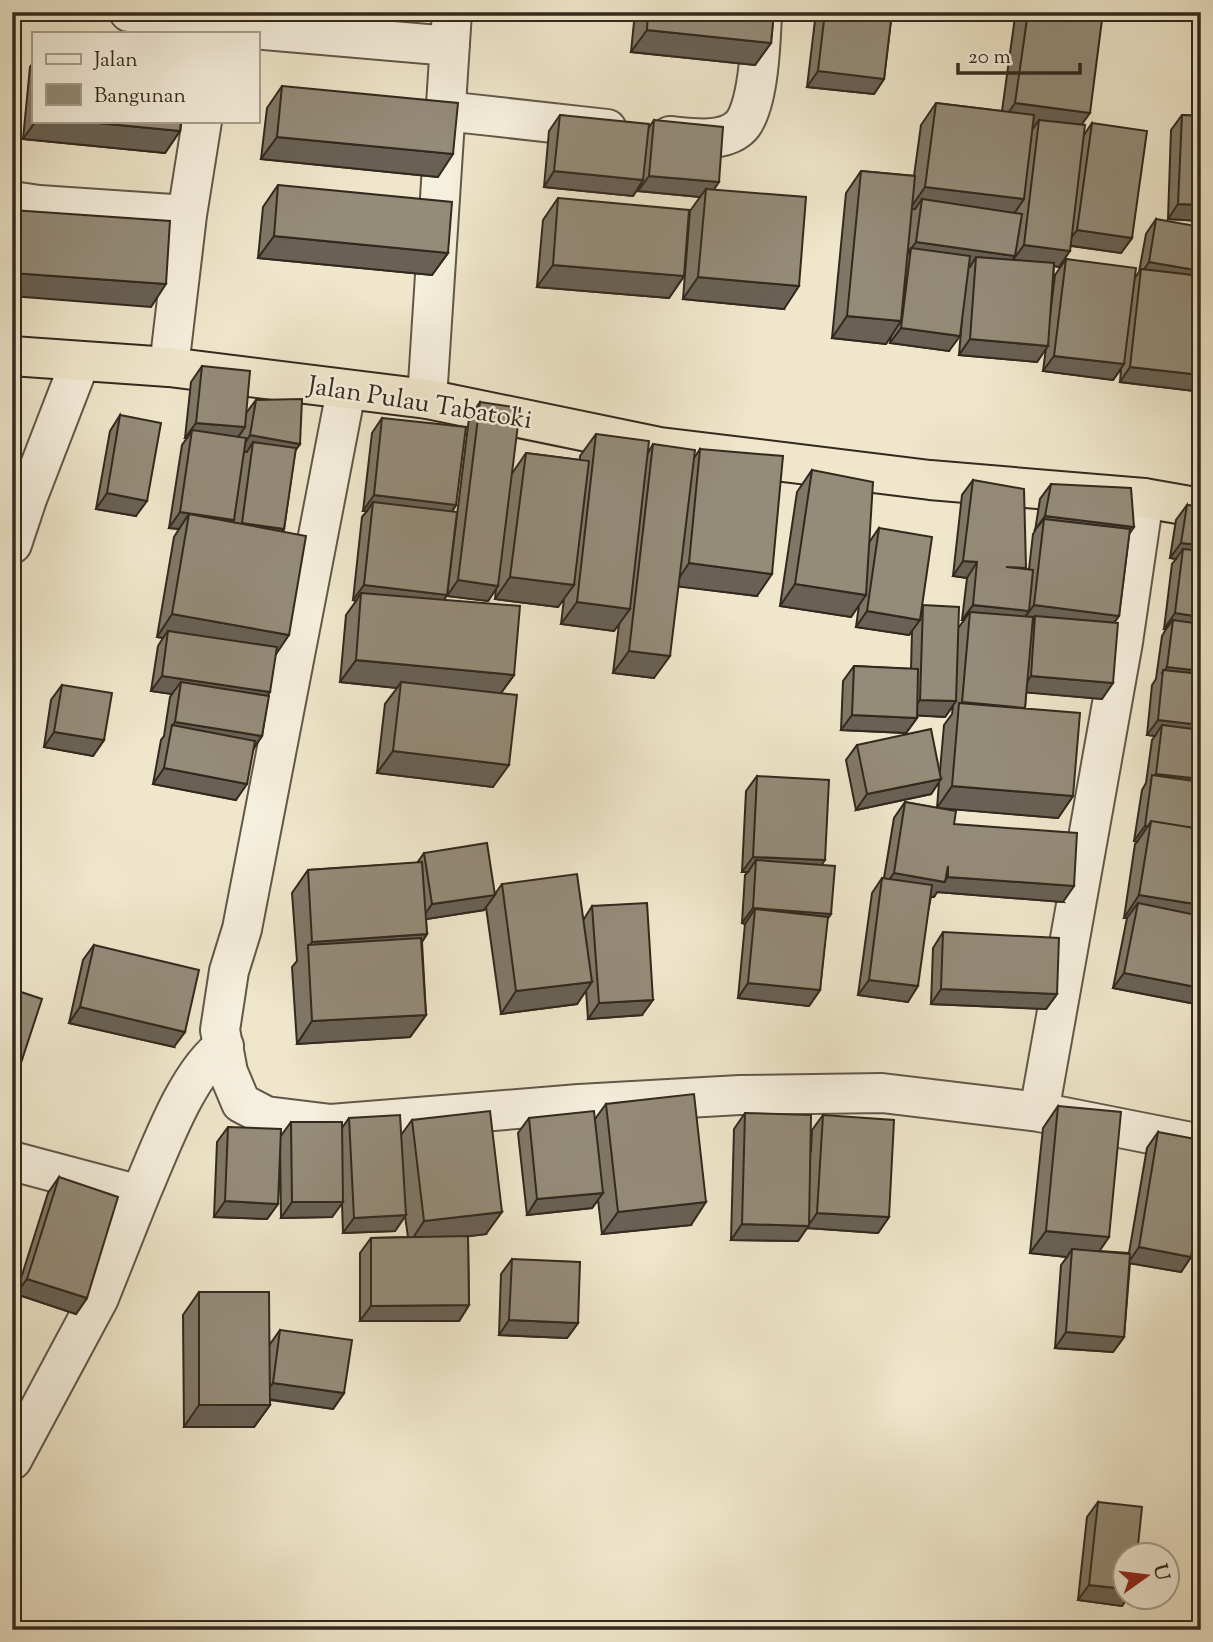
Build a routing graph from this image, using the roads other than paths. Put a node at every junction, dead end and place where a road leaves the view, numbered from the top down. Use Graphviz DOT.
graph roads {
  1 [pos="129,12"];
  2 [pos="762,12"];
  3 [pos="451,29"];
  4 [pos="216,30"];
  5 [pos="445,111"];
  6 [pos="202,122"];
  7 [pos="12,201"];
  8 [pos="187,215"];
  9 [pos="12,356"];
  10 [pos="80,362"];
  11 [pos="169,368"];
  12 [pos="346,391"];
  13 [pos="427,399"];
  14 [pos="1144,498"];
  15 [pos="1201,508"];
  16 [pos="12,544"];
  17 [pos="224,1046"];
  18 [pos="1040,1112"];
  19 [pos="1201,1144"];
  20 [pos="12,1161"];
  21 [pos="140,1195"];
  22 [pos="12,1460"];
  1 -- 4 [label="street"];
  2 -- 5 [label="street"];
  3 -- 4 [label="street"];
  3 -- 5 [label="street"];
  5 -- 13 [label="street"];
  6 -- 8 [label="street"];
  7 -- 8 [label="street"];
  8 -- 11 [label="street"];
  9 -- 10 [label="highway, Jalan Pulau Tabatoki"];
  10 -- 11 [label="highway, Jalan Pulau Tabatoki"];
  10 -- 16 [label="street"];
  11 -- 12 [label="highway, Jalan Pulau Tabatoki"];
  12 -- 13 [label="highway, Jalan Pulau Tabatoki"];
  12 -- 17 [label="street"];
  13 -- 14 [label="highway, Jalan Pulau Tabatoki"];
  14 -- 15 [label="highway, Jalan Pulau Tabatoki"];
  14 -- 18 [label="street"];
  17 -- 18 [label="street"];
  17 -- 21 [label="street"];
  18 -- 19 [label="street"];
  20 -- 21 [label="street"];
  21 -- 22 [label="street"];
}
